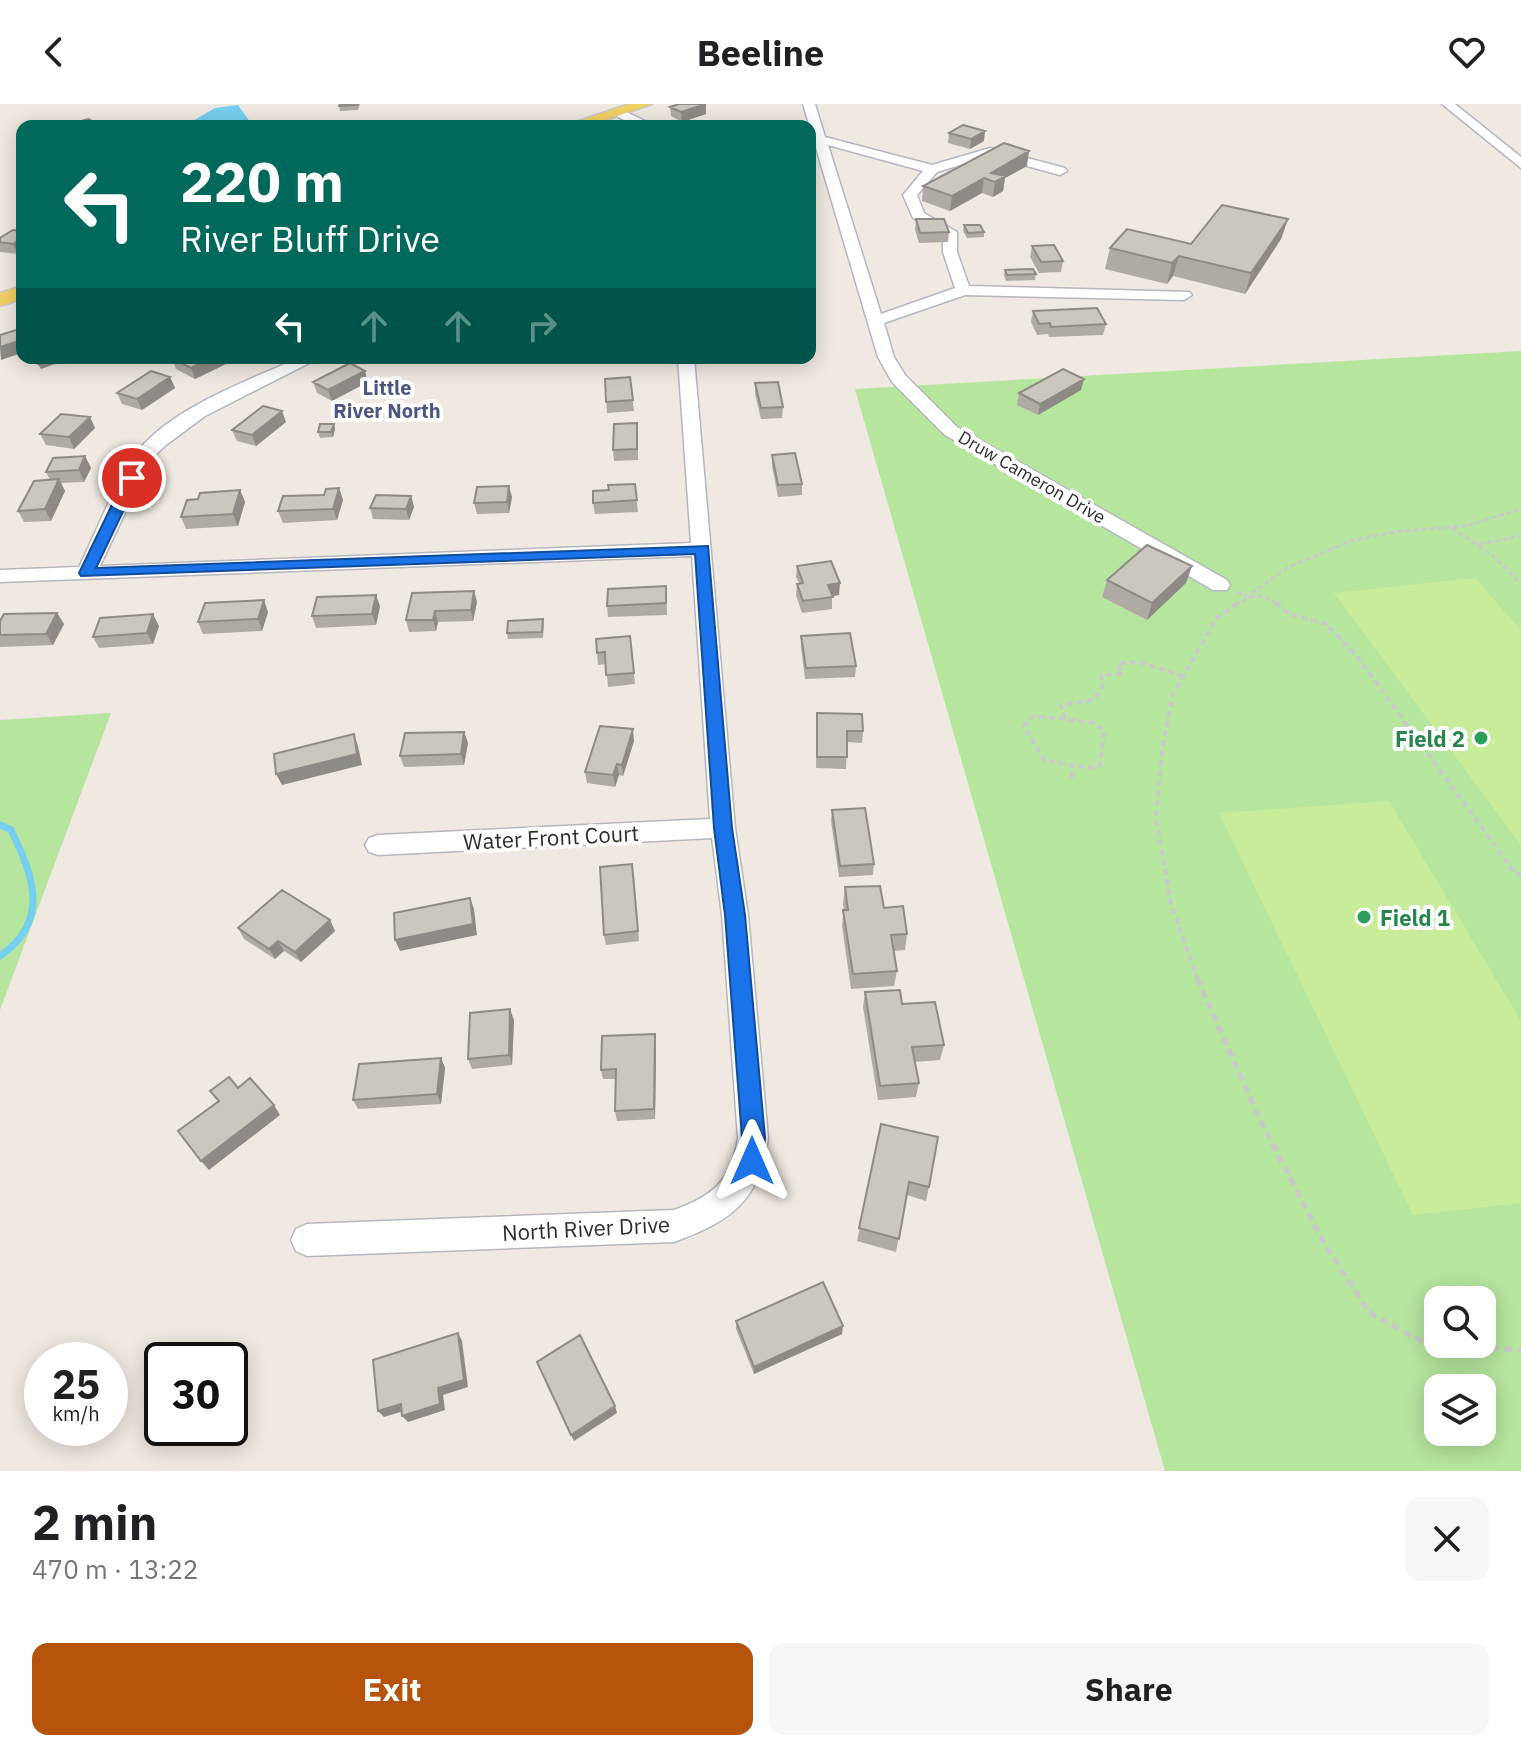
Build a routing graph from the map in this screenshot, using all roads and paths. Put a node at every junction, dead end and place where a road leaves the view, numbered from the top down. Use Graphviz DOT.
graph roads {
  1 [pos="645,104"];
  2 [pos="1448,104"];
  3 [pos="620,113"];
  4 [pos="594,120"];
  5 [pos="633,120"];
  6 [pos="816,126"];
  7 [pos="820,139"];
  8 [pos="1521,164"];
  9 [pos="932,169"];
  10 [pos="1060,171"];
  11 [pos="963,290"];
  12 [pos="1184,295"];
  13 [pos="875,321"];
  14 [pos="299,364"];
  15 [pos="687,364"];
  16 [pos="1521,509"];
  17 [pos="1452,528"];
  18 [pos="1521,536"];
  19 [pos="1479,544"];
  20 [pos="703,549"];
  21 [pos="86,573"];
  22 [pos="0,576"];
  23 [pos="1521,584"];
  24 [pos="1220,585"];
  25 [pos="1248,596"];
  26 [pos="1183,676"];
  27 [pos="1065,719"];
  28 [pos="1071,765"];
  29 [pos="1072,778"];
  30 [pos="723,828"];
  31 [pos="378,845"];
  32 [pos="1521,875"];
  33 [pos="307,1240"];
  34 [pos="1521,1350"];
  1 -- 3 [label="main road"];
  2 -- 8 [label="street"];
  3 -- 4 [label="main road"];
  3 -- 5 [label="street"];
  6 -- 7 [label="street, Druw Cameron Drive"];
  7 -- 9 [label="street"];
  7 -- 13 [label="street, Druw Cameron Drive"];
  9 -- 10 [label="street"];
  9 -- 11 [label="street"];
  11 -- 12 [label="street"];
  11 -- 13 [label="street"];
  13 -- 24 [label="street, Druw Cameron Drive"];
  14 -- 21 [label="street"];
  15 -- 20 [label="street, North River Drive"];
  16 -- 17 [label="path"];
  17 -- 19 [label="path"];
  17 -- 25 [label="path"];
  18 -- 19 [label="path"];
  19 -- 23 [label="path"];
  20 -- 21 [label="street"];
  20 -- 30 [label="street, North River Drive"];
  21 -- 22 [label="street"];
  24 -- 25 [label="path"];
  25 -- 26 [label="path"];
  25 -- 32 [label="path"];
  26 -- 27 [label="path"];
  26 -- 34 [label="path"];
  27 -- 28 [label="path"];
  27 -- 28 [label="path"];
  28 -- 29 [label="path"];
  30 -- 31 [label="street, Water Front Court"];
  30 -- 33 [label="street, North River Drive"];
}
